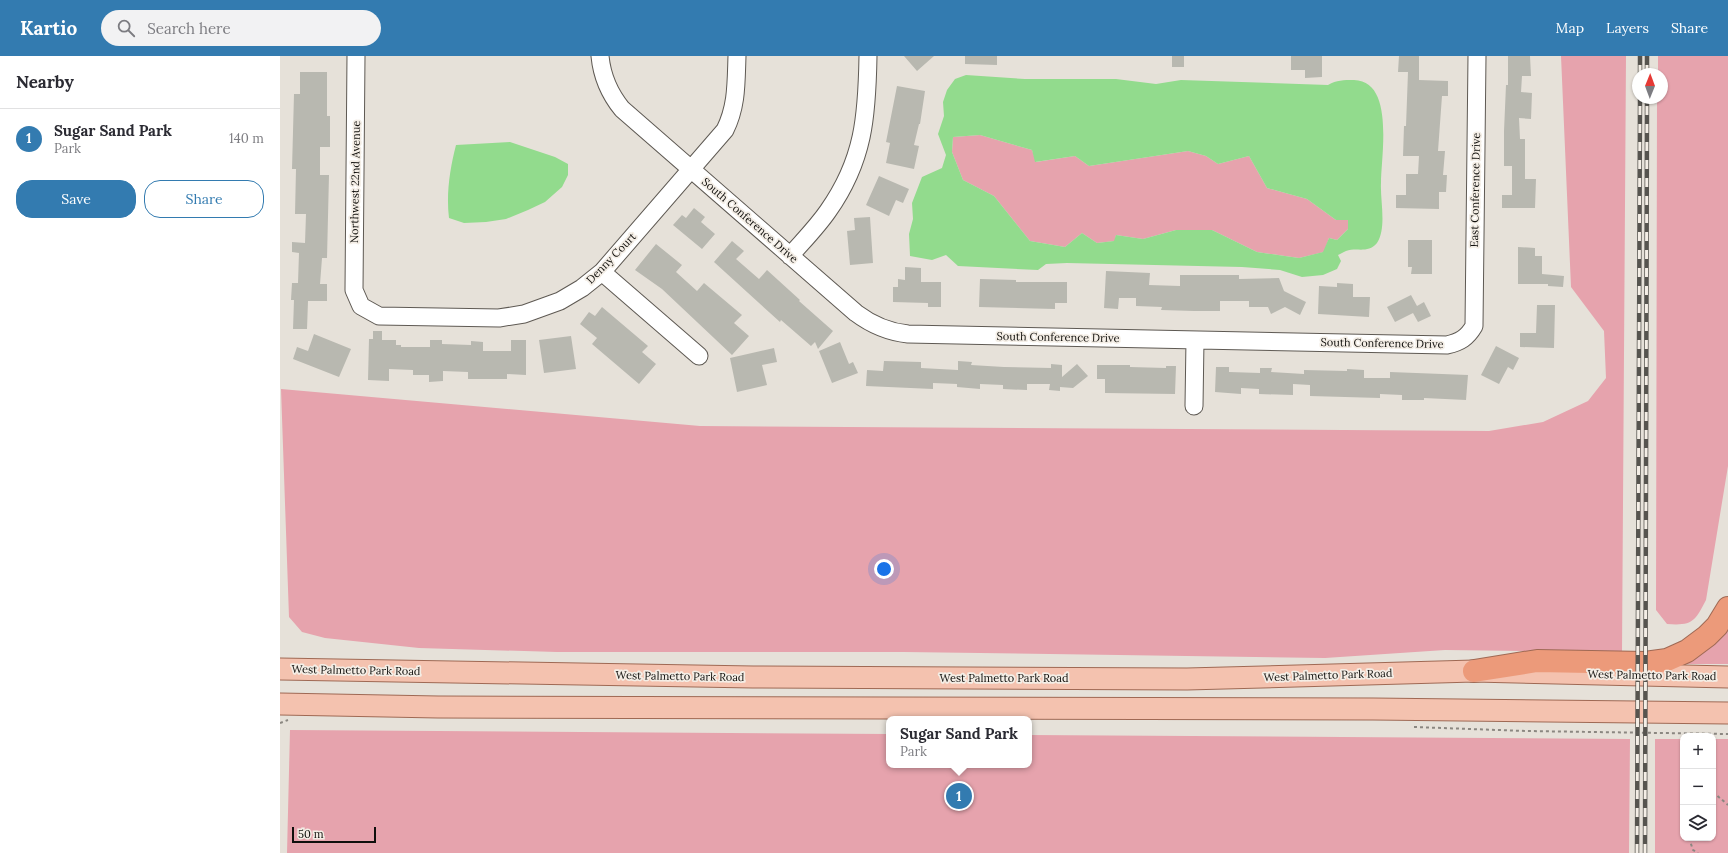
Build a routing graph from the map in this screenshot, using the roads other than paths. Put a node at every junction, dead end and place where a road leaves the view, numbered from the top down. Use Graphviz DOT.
graph roads {
  1 [pos="356,56"];
  2 [pos="600,56"];
  3 [pos="737,56"];
  4 [pos="868,56"];
  5 [pos="1477,56"];
  6 [pos="692,169"];
  7 [pos="790,256"];
  8 [pos="602,272"];
  9 [pos="361,306"];
  10 [pos="1474,324"];
  11 [pos="1195,340"];
  12 [pos="699,356"];
  13 [pos="1194,406"];
  14 [pos="1728,608"];
  15 [pos="280,669"];
  16 [pos="1474,671"];
  17 [pos="1728,677"];
  18 [pos="967,678"];
  19 [pos="967,708"];
  20 [pos="1728,714"];
  21 [pos="281,717"];
  1 -- 9 [label="street, Northwest 22nd Avenue"];
  2 -- 6 [label="street, South Conference Drive"];
  3 -- 6 [label="street, Denny Court"];
  4 -- 7 [label="street"];
  5 -- 10 [label="street, East Conference Drive"];
  6 -- 7 [label="street, South Conference Drive"];
  6 -- 8 [label="street, Denny Court"];
  7 -- 11 [label="street, South Conference Drive"];
  8 -- 9 [label="street, Denny Court"];
  8 -- 12 [label="street"];
  10 -- 11 [label="street, South Conference Drive"];
  11 -- 13 [label="street"];
  14 -- 16 [label="highway"];
  15 -- 18 [label="main road, West Palmetto Park Road"];
  16 -- 17 [label="main road, West Palmetto Park Road"];
  16 -- 18 [label="main road, West Palmetto Park Road"];
  18 -- 19 [label="main road"];
  19 -- 20 [label="main road"];
  19 -- 21 [label="main road"];
}
